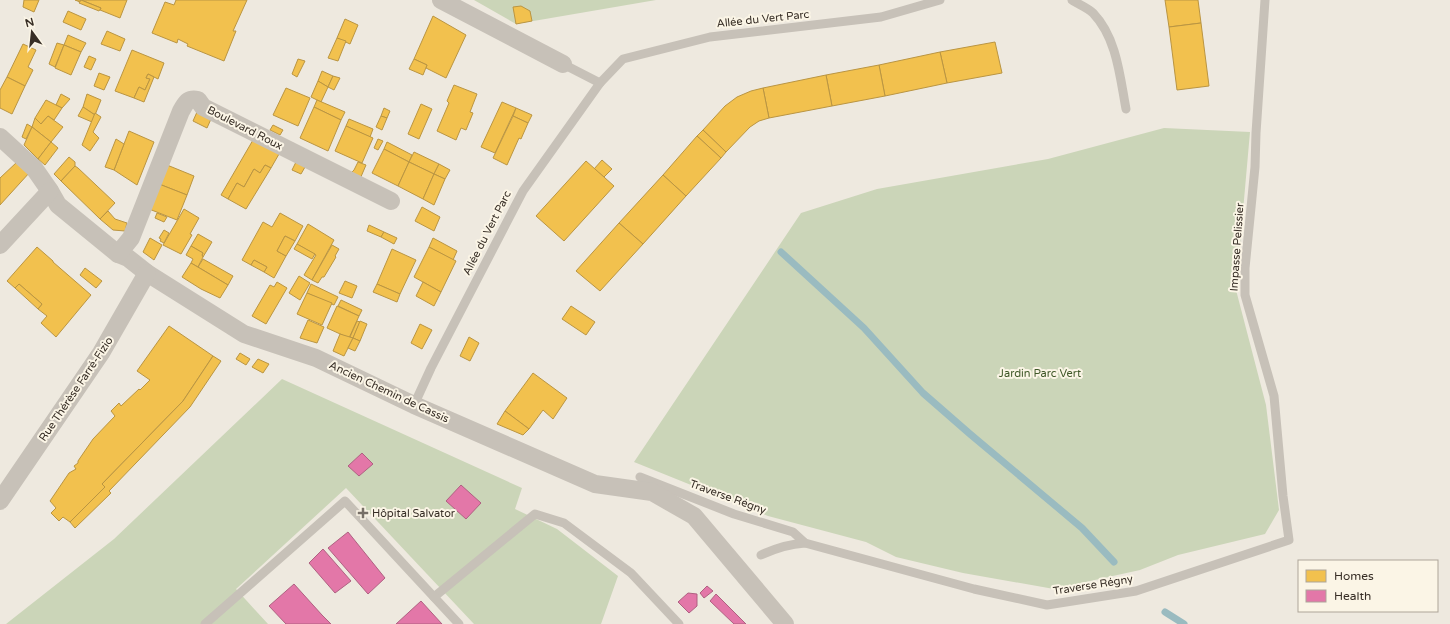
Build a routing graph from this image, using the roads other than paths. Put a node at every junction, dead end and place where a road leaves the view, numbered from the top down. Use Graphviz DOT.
graph roads {
  1 [pos="441,0"];
  2 [pos="940,0"];
  3 [pos="1072,0"];
  4 [pos="1265,0"];
  5 [pos="563,64"];
  6 [pos="600,83"];
  7 [pos="1126,109"];
  8 [pos="0,138"];
  9 [pos="50,191"];
  10 [pos="391,201"];
  11 [pos="0,245"];
  12 [pos="118,254"];
  13 [pos="147,273"];
  14 [pos="414,405"];
  15 [pos="640,477"];
  16 [pos="0,502"];
  17 [pos="1289,540"];
  18 [pos="805,543"];
  19 [pos="761,555"];
  20 [pos="434,597"];
  21 [pos="206,624"];
  22 [pos="459,624"];
  23 [pos="679,624"];
  24 [pos="785,624"];
  1 -- 5 [label="street"];
  2 -- 6 [label="lane, Allée du Vert Parc"];
  3 -- 7 [label="lane"];
  4 -- 17 [label="lane, Impasse Pelissier"];
  5 -- 6 [label="lane"];
  6 -- 14 [label="lane, Allée du Vert Parc"];
  8 -- 9 [label="street, Ancien Chemin de Cassis"];
  9 -- 11 [label="street"];
  9 -- 12 [label="street, Ancien Chemin de Cassis"];
  10 -- 12 [label="street, Boulevard Roux"];
  12 -- 13 [label="street, Ancien Chemin de Cassis"];
  13 -- 14 [label="street, Ancien Chemin de Cassis"];
  13 -- 16 [label="street, Rue Thérèse Farré-Fizio"];
  14 -- 24 [label="street, Ancien Chemin de Cassis"];
  15 -- 18 [label="lane, Traverse Régny"];
  17 -- 18 [label="lane, Traverse Régny"];
  18 -- 19 [label="lane, Traverse Régny"];
  20 -- 21 [label="lane"];
  20 -- 22 [label="lane"];
  20 -- 23 [label="lane"];
}
